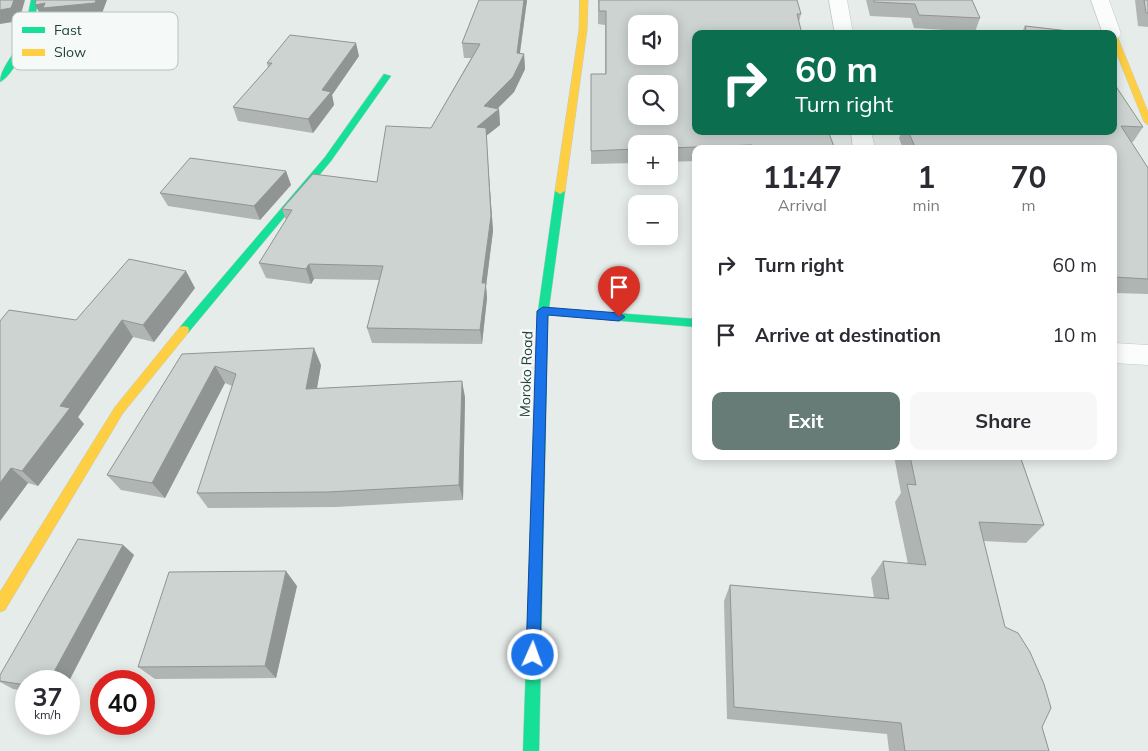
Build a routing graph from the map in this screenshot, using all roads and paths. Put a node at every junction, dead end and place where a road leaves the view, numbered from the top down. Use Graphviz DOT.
graph roads {
  1 [pos="584,0"];
  2 [pos="838,0"];
  3 [pos="1100,0"];
  4 [pos="843,30"];
  5 [pos="1111,30"];
  6 [pos="1117,47"];
  7 [pos="12,66"];
  8 [pos="387,76"];
  9 [pos="0,80"];
  10 [pos="1148,122"];
  11 [pos="543,311"];
  12 [pos="692,323"];
  13 [pos="1117,353"];
  14 [pos="1148,355"];
  15 [pos="0,605"];
  16 [pos="531,751"];
  1 -- 11 [label="street, Moroko Road"];
  2 -- 4 [label="street"];
  3 -- 5 [label="street"];
  6 -- 10 [label="street"];
  7 -- 9 [label="street"];
  8 -- 15 [label="street"];
  11 -- 12 [label="street"];
  11 -- 16 [label="street, Moroko Road"];
  13 -- 14 [label="street"];
}
